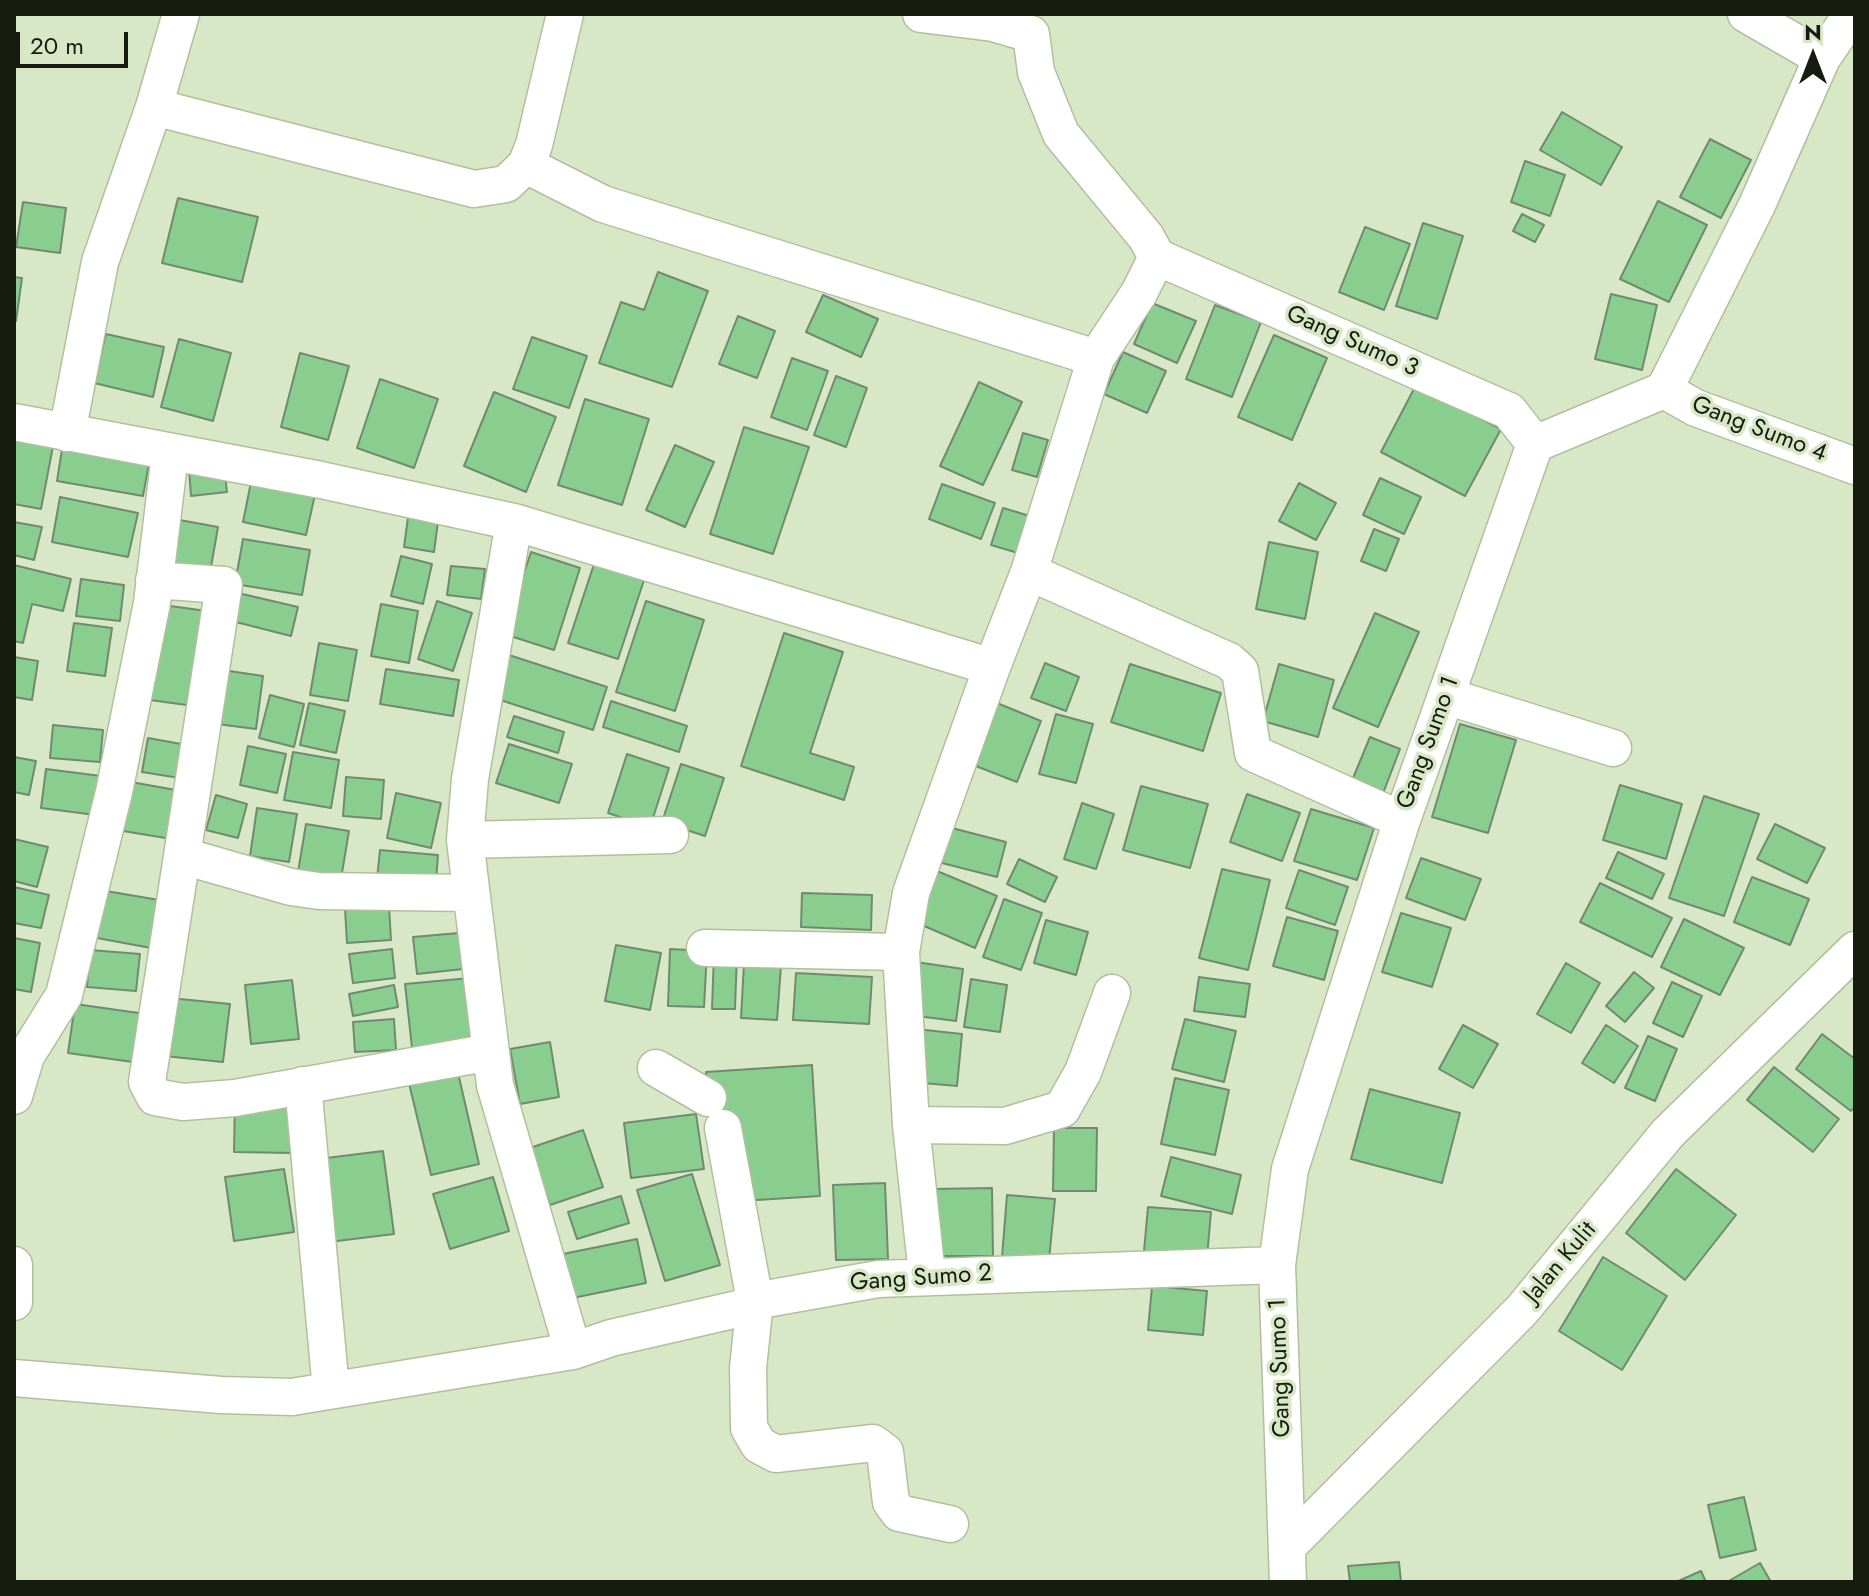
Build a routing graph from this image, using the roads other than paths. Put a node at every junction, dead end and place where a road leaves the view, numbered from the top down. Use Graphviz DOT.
graph roads {
  1 [pos="181,14"];
  2 [pos="565,14"];
  3 [pos="921,14"];
  4 [pos="1746,14"];
  5 [pos="1852,14"];
  6 [pos="1034,24"];
  7 [pos="1822,58"];
  8 [pos="154,107"];
  9 [pos="526,165"];
  10 [pos="1157,257"];
  11 [pos="1096,358"];
  12 [pos="1664,390"];
  13 [pos="14,422"];
  14 [pos="67,433"];
  15 [pos="1535,444"];
  16 [pos="170,454"];
  17 [pos="1855,466"];
  18 [pos="514,522"];
  19 [pos="1029,572"];
  20 [pos="154,580"];
  21 [pos="992,667"];
  22 [pos="1446,696"];
  23 [pos="1613,748"];
  24 [pos="1402,820"];
  25 [pos="670,835"];
  26 [pos="465,840"];
  27 [pos="183,856"];
  28 [pos="470,893"];
  29 [pos="705,948"];
  30 [pos="1855,950"];
  31 [pos="901,952"];
  32 [pos="1112,993"];
  33 [pos="491,1052"];
  34 [pos="656,1068"];
  35 [pos="303,1085"];
  36 [pos="14,1096"];
  37 [pos="911,1125"];
  38 [pos="14,1265"];
  39 [pos="1277,1265"];
  40 [pos="927,1275"];
  41 [pos="755,1301"];
  42 [pos="14,1302"];
  43 [pos="573,1351"];
  44 [pos="14,1378"];
  45 [pos="331,1390"];
  46 [pos="950,1524"];
  47 [pos="1288,1546"];
  48 [pos="1288,1582"];
  1 -- 8 [label="street"];
  2 -- 9 [label="street"];
  3 -- 6 [label="street"];
  4 -- 7 [label="street"];
  5 -- 7 [label="street"];
  6 -- 10 [label="street"];
  7 -- 12 [label="street"];
  8 -- 9 [label="street"];
  8 -- 14 [label="street"];
  9 -- 11 [label="street"];
  10 -- 11 [label="street"];
  10 -- 15 [label="street, Gang Sumo 3"];
  11 -- 19 [label="street"];
  12 -- 15 [label="street"];
  12 -- 17 [label="street, Gang Sumo 4"];
  13 -- 14 [label="street"];
  14 -- 16 [label="street"];
  15 -- 22 [label="street, Gang Sumo 1"];
  16 -- 18 [label="street"];
  16 -- 20 [label="street"];
  18 -- 21 [label="street"];
  18 -- 26 [label="street"];
  19 -- 21 [label="street"];
  19 -- 24 [label="street"];
  20 -- 27 [label="street"];
  20 -- 36 [label="street"];
  21 -- 31 [label="street"];
  22 -- 23 [label="street"];
  22 -- 24 [label="street, Gang Sumo 1"];
  24 -- 39 [label="street, Gang Sumo 1"];
  25 -- 26 [label="street"];
  26 -- 28 [label="street"];
  27 -- 28 [label="street"];
  27 -- 35 [label="street"];
  28 -- 33 [label="street"];
  29 -- 31 [label="street"];
  30 -- 47 [label="street, Jalan Kulit"];
  31 -- 37 [label="street"];
  32 -- 37 [label="street"];
  33 -- 35 [label="street"];
  33 -- 43 [label="street"];
  34 -- 41 [label="street"];
  35 -- 45 [label="street"];
  37 -- 40 [label="street"];
  38 -- 42 [label="street"];
  39 -- 40 [label="street, Gang Sumo 2"];
  39 -- 47 [label="street, Gang Sumo 1"];
  40 -- 41 [label="street, Gang Sumo 2"];
  41 -- 43 [label="street, Gang Sumo 2"];
  41 -- 46 [label="street"];
  43 -- 45 [label="street, Gang Sumo 2"];
  44 -- 45 [label="street, Gang Sumo 2"];
  47 -- 48 [label="street"];
}
